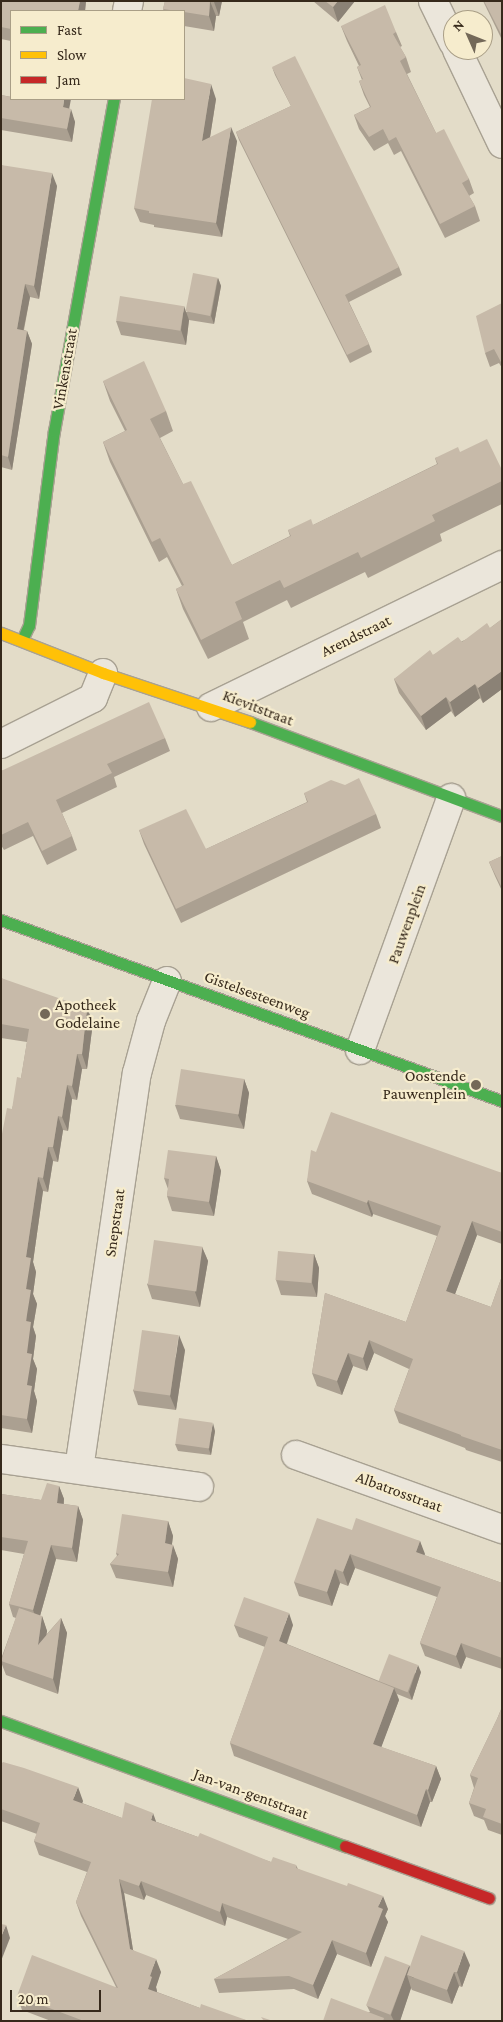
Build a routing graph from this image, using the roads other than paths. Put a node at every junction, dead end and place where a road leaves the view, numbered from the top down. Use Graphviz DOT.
graph roads {
  1 [pos="433,1"];
  2 [pos="443,22"];
  3 [pos="462,60"];
  4 [pos="114,100"];
  5 [pos="502,144"];
  6 [pos="502,565"];
  7 [pos="1,633"];
  8 [pos="22,640"];
  9 [pos="103,673"];
  10 [pos="211,707"];
  11 [pos="1,744"];
  12 [pos="451,798"];
  13 [pos="502,816"];
  14 [pos="1,920"];
  15 [pos="167,980"];
  16 [pos="360,1050"];
  17 [pos="502,1101"];
  18 [pos="296,1455"];
  19 [pos="1,1459"];
  20 [pos="79,1469"];
  21 [pos="198,1486"];
  22 [pos="502,1529"];
  23 [pos="1,1721"];
  24 [pos="489,1898"];
  1 -- 2 [label="street"];
  3 -- 5 [label="street"];
  4 -- 8 [label="street, Vinkenstraat"];
  6 -- 10 [label="street, Arendstraat"];
  7 -- 8 [label="street, Kievitstraat"];
  8 -- 9 [label="street, Kievitstraat"];
  9 -- 10 [label="street, Kievitstraat"];
  9 -- 11 [label="street"];
  10 -- 12 [label="street, Kievitstraat"];
  12 -- 13 [label="street, Kievitstraat"];
  12 -- 16 [label="street, Pauwenplein"];
  14 -- 15 [label="street, Gistelsesteenweg"];
  15 -- 16 [label="street, Gistelsesteenweg"];
  15 -- 20 [label="street, Snepstraat"];
  16 -- 17 [label="street, Gistelsesteenweg"];
  18 -- 22 [label="street, Albatrosstraat"];
  19 -- 20 [label="street"];
  20 -- 21 [label="street"];
  23 -- 24 [label="street, Jan-van-gentstraat"];
}
